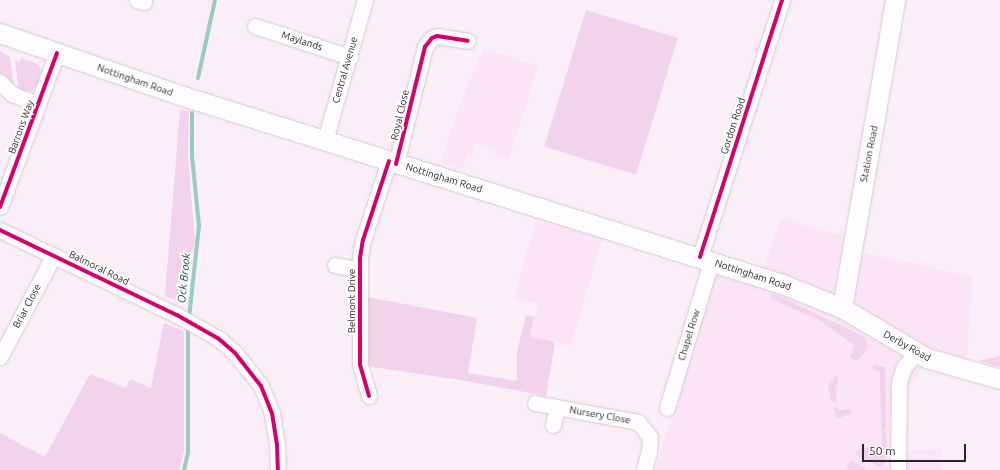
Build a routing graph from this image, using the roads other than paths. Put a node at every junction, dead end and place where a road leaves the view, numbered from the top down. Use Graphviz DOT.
graph roads {
  1 [pos="137,0"];
  2 [pos="144,0"];
  3 [pos="365,0"];
  4 [pos="782,0"];
  5 [pos="895,0"];
  6 [pos="255,26"];
  7 [pos="0,33"];
  8 [pos="468,41"];
  9 [pos="57,53"];
  10 [pos="350,56"];
  11 [pos="0,82"];
  12 [pos="38,104"];
  13 [pos="325,140"];
  14 [pos="393,162"];
  15 [pos="0,207"];
  16 [pos="0,230"];
  17 [pos="54,256"];
  18 [pos="705,259"];
  19 [pos="335,265"];
  20 [pos="360,270"];
  21 [pos="842,308"];
  22 [pos="917,352"];
  23 [pos="0,357"];
  24 [pos="1000,379"];
  25 [pos="369,396"];
  26 [pos="535,403"];
  27 [pos="557,407"];
  28 [pos="667,408"];
  29 [pos="553,425"];
  30 [pos="278,470"];
  31 [pos="644,470"];
  32 [pos="898,470"];
  1 -- 2 [label="street"];
  3 -- 10 [label="street, Central Avenue"];
  4 -- 18 [label="street, Gordon Road"];
  5 -- 21 [label="main road, Station Road"];
  6 -- 10 [label="street, Maylands"];
  7 -- 9 [label="main road, Nottingham Road"];
  8 -- 14 [label="street, Royal Close"];
  9 -- 12 [label="street, Barrons Way"];
  9 -- 13 [label="main road, Nottingham Road"];
  10 -- 13 [label="street, Central Avenue"];
  11 -- 12 [label="street"];
  12 -- 15 [label="street, Barrons Way"];
  13 -- 14 [label="main road, Nottingham Road"];
  14 -- 18 [label="main road, Nottingham Road"];
  14 -- 20 [label="street, Belmont Drive"];
  16 -- 17 [label="street, Balmoral Road"];
  17 -- 23 [label="street, Briar Close"];
  17 -- 30 [label="street, Balmoral Road"];
  18 -- 21 [label="main road, Nottingham Road"];
  18 -- 28 [label="street, Chapel Row"];
  19 -- 20 [label="street, Belmont Drive"];
  20 -- 25 [label="street, Belmont Drive"];
  21 -- 22 [label="main road, Derby Road"];
  22 -- 24 [label="main road, Derby Road"];
  22 -- 32 [label="street"];
  26 -- 27 [label="street, Nursery Close"];
  27 -- 29 [label="street, Nursery Close"];
  27 -- 31 [label="street, Nursery Close"];
}
